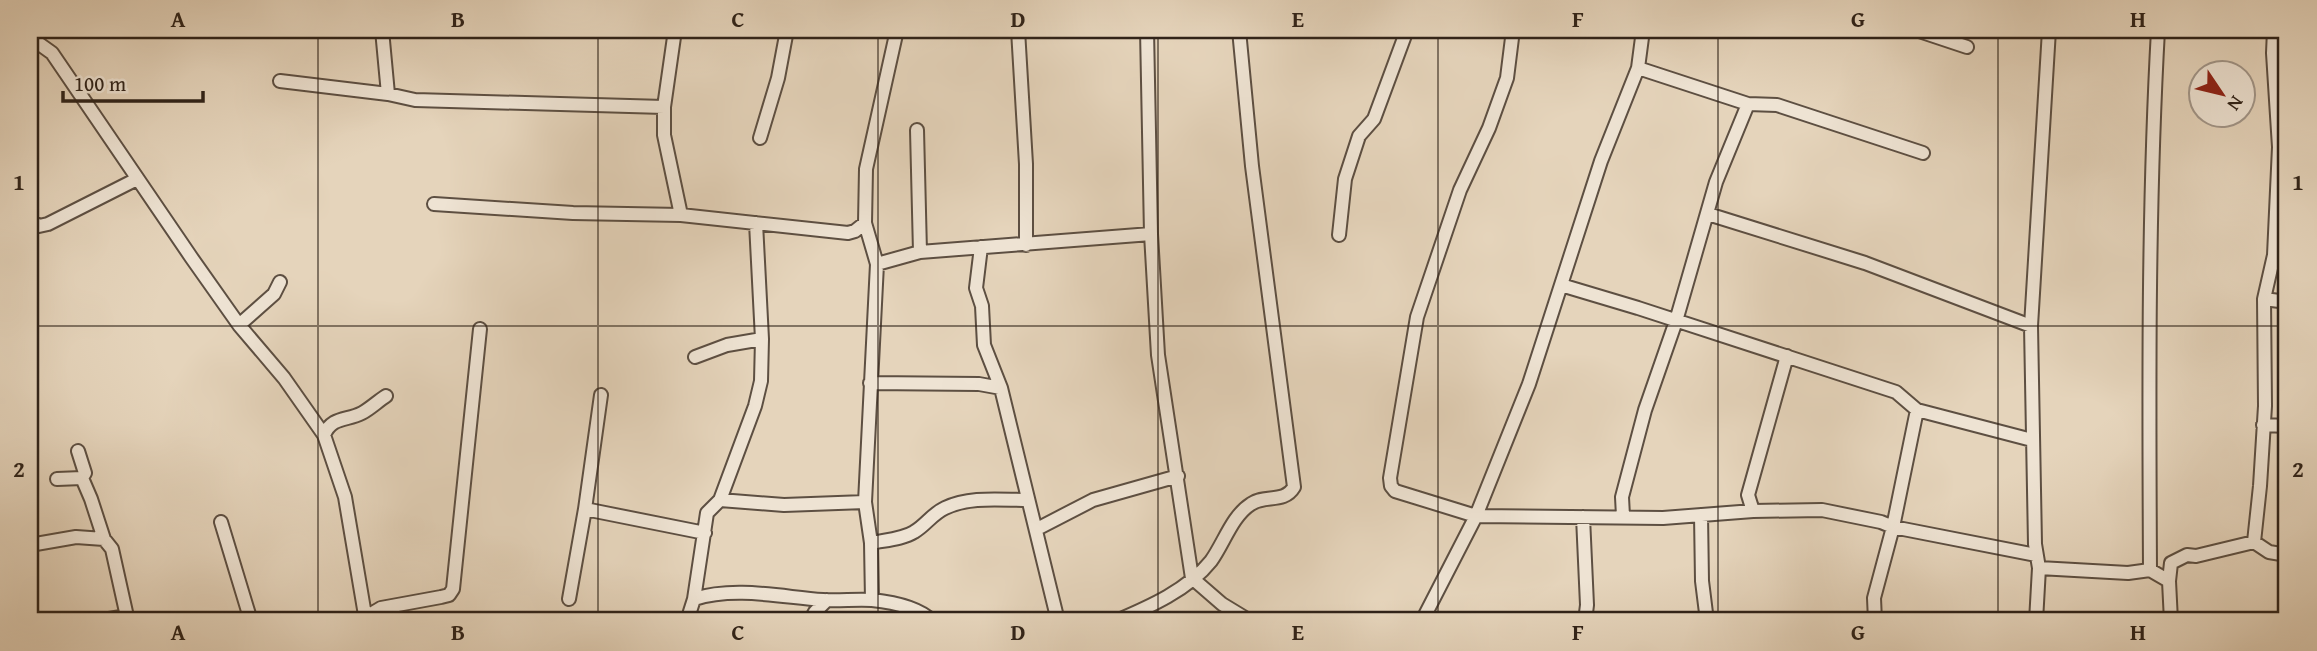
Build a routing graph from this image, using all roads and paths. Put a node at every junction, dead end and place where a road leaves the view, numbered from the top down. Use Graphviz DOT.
graph roads {
  1 [pos="30,30"];
  2 [pos="382,30"];
  3 [pos="675,30"];
  4 [pos="787,30"];
  5 [pos="897,30"];
  6 [pos="1018,30"];
  7 [pos="1147,30"];
  8 [pos="1239,30"];
  9 [pos="1407,30"];
  10 [pos="1513,30"];
  11 [pos="1643,30"];
  12 [pos="1916,30"];
  13 [pos="2049,30"];
  14 [pos="2158,30"];
  15 [pos="2274,30"];
  16 [pos="1967,47"];
  17 [pos="1638,68"];
  18 [pos="280,81"];
  19 [pos="388,94"];
  20 [pos="1748,104"];
  21 [pos="664,107"];
  22 [pos="917,131"];
  23 [pos="2283,133"];
  24 [pos="760,138"];
  25 [pos="1923,153"];
  26 [pos="137,179"];
  27 [pos="434,204"];
  28 [pos="1708,214"];
  29 [pos="681,215"];
  30 [pos="30,221"];
  31 [pos="756,223"];
  32 [pos="863,228"];
  33 [pos="1151,234"];
  34 [pos="1339,235"];
  35 [pos="1026,245"];
  36 [pos="981,247"];
  37 [pos="920,252"];
  38 [pos="877,264"];
  39 [pos="280,282"];
  40 [pos="1561,285"];
  41 [pos="2264,299"];
  42 [pos="2287,302"];
  43 [pos="1676,321"];
  44 [pos="239,325"];
  45 [pos="2031,326"];
  46 [pos="480,329"];
  47 [pos="762,339"];
  48 [pos="1787,356"];
  49 [pos="695,357"];
  50 [pos="870,383"];
  51 [pos="1001,388"];
  52 [pos="601,395"];
  53 [pos="386,396"];
  54 [pos="1917,410"];
  55 [pos="2263,425"];
  56 [pos="2287,426"];
  57 [pos="324,435"];
  58 [pos="2032,440"];
  59 [pos="78,451"];
  60 [pos="1178,476"];
  61 [pos="82,478"];
  62 [pos="57,479"];
  63 [pos="720,500"];
  64 [pos="1028,500"];
  65 [pos="865,502"];
  66 [pos="585,509"];
  67 [pos="1753,511"];
  68 [pos="1700,515"];
  69 [pos="1476,516"];
  70 [pos="1623,516"];
  71 [pos="1583,517"];
  72 [pos="221,522"];
  73 [pos="1893,527"];
  74 [pos="1037,530"];
  75 [pos="705,533"];
  76 [pos="104,539"];
  77 [pos="2254,542"];
  78 [pos="871,543"];
  79 [pos="30,545"];
  80 [pos="2286,555"];
  81 [pos="2037,561"];
  82 [pos="2150,570"];
  83 [pos="1192,578"];
  84 [pos="2169,581"];
  85 [pos="569,599"];
  86 [pos="694,599"];
  87 [pos="827,600"];
  88 [pos="873,600"];
  89 [pos="2287,608"];
  90 [pos="127,619"];
  91 [pos="366,619"];
  92 [pos="97,621"];
  93 [pos="251,621"];
  94 [pos="687,621"];
  95 [pos="810,621"];
  96 [pos="932,621"];
  97 [pos="1058,621"];
  98 [pos="1116,621"];
  99 [pos="1250,621"];
  100 [pos="1422,621"];
  101 [pos="1585,621"];
  102 [pos="1707,621"];
  103 [pos="1875,621"];
  104 [pos="2036,621"];
  105 [pos="2171,621"];
  1 -- 26 [label="street"];
  2 -- 19 [label="street"];
  3 -- 21 [label="street"];
  4 -- 24 [label="street"];
  5 -- 32 [label="street"];
  6 -- 35 [label="street"];
  7 -- 33 [label="street"];
  8 -- 83 [label="street"];
  9 -- 34 [label="street"];
  10 -- 69 [label="street"];
  11 -- 17 [label="street"];
  12 -- 16 [label="street"];
  13 -- 45 [label="street"];
  14 -- 82 [label="street"];
  15 -- 23 [label="street"];
  17 -- 20 [label="street"];
  17 -- 40 [label="street"];
  18 -- 19 [label="street"];
  19 -- 21 [label="street"];
  20 -- 25 [label="street"];
  20 -- 28 [label="street"];
  21 -- 29 [label="street"];
  22 -- 37 [label="street"];
  23 -- 41 [label="street"];
  26 -- 30 [label="street"];
  26 -- 44 [label="street"];
  27 -- 29 [label="street"];
  28 -- 43 [label="street"];
  28 -- 45 [label="street"];
  29 -- 31 [label="street"];
  31 -- 32 [label="street"];
  31 -- 47 [label="street"];
  32 -- 38 [label="street"];
  33 -- 35 [label="street"];
  33 -- 60 [label="street"];
  35 -- 36 [label="street"];
  36 -- 37 [label="street"];
  36 -- 51 [label="street"];
  37 -- 38 [label="street"];
  38 -- 50 [label="street"];
  39 -- 44 [label="street"];
  40 -- 43 [label="street"];
  40 -- 69 [label="street"];
  41 -- 42 [label="street"];
  41 -- 55 [label="street"];
  43 -- 48 [label="street"];
  43 -- 70 [label="street"];
  44 -- 57 [label="street"];
  45 -- 58 [label="street"];
  46 -- 91 [label="street"];
  47 -- 49 [label="street"];
  47 -- 63 [label="street"];
  48 -- 54 [label="street"];
  48 -- 67 [label="street"];
  50 -- 51 [label="street"];
  50 -- 65 [label="street"];
  51 -- 64 [label="street"];
  52 -- 66 [label="street"];
  53 -- 57 [label="street"];
  54 -- 58 [label="street"];
  54 -- 73 [label="street"];
  55 -- 56 [label="street"];
  55 -- 77 [label="street"];
  57 -- 91 [label="street"];
  58 -- 81 [label="street"];
  59 -- 61 [label="street"];
  60 -- 74 [label="street"];
  60 -- 83 [label="street"];
  61 -- 62 [label="street"];
  61 -- 76 [label="street"];
  63 -- 65 [label="street"];
  63 -- 75 [label="street"];
  64 -- 74 [label="street"];
  64 -- 78 [label="street"];
  65 -- 78 [label="street"];
  66 -- 75 [label="street"];
  66 -- 85 [label="street"];
  67 -- 68 [label="street"];
  67 -- 73 [label="street"];
  68 -- 70 [label="street"];
  68 -- 102 [label="street"];
  69 -- 71 [label="street"];
  69 -- 100 [label="street"];
  70 -- 71 [label="street"];
  71 -- 101 [label="street"];
  72 -- 93 [label="street"];
  73 -- 81 [label="street"];
  73 -- 103 [label="street"];
  74 -- 97 [label="street"];
  75 -- 86 [label="street"];
  76 -- 79 [label="street"];
  76 -- 90 [label="street"];
  77 -- 80 [label="street"];
  77 -- 84 [label="street"];
  78 -- 88 [label="street"];
  80 -- 89 [label="street"];
  81 -- 82 [label="street"];
  81 -- 104 [label="street"];
  82 -- 84 [label="street"];
  83 -- 98 [label="street"];
  83 -- 99 [label="street"];
  84 -- 105 [label="street"];
  86 -- 87 [label="street"];
  86 -- 94 [label="street"];
  87 -- 88 [label="street"];
  87 -- 95 [label="street"];
  88 -- 96 [label="street"];
  90 -- 92 [label="street"];
}
